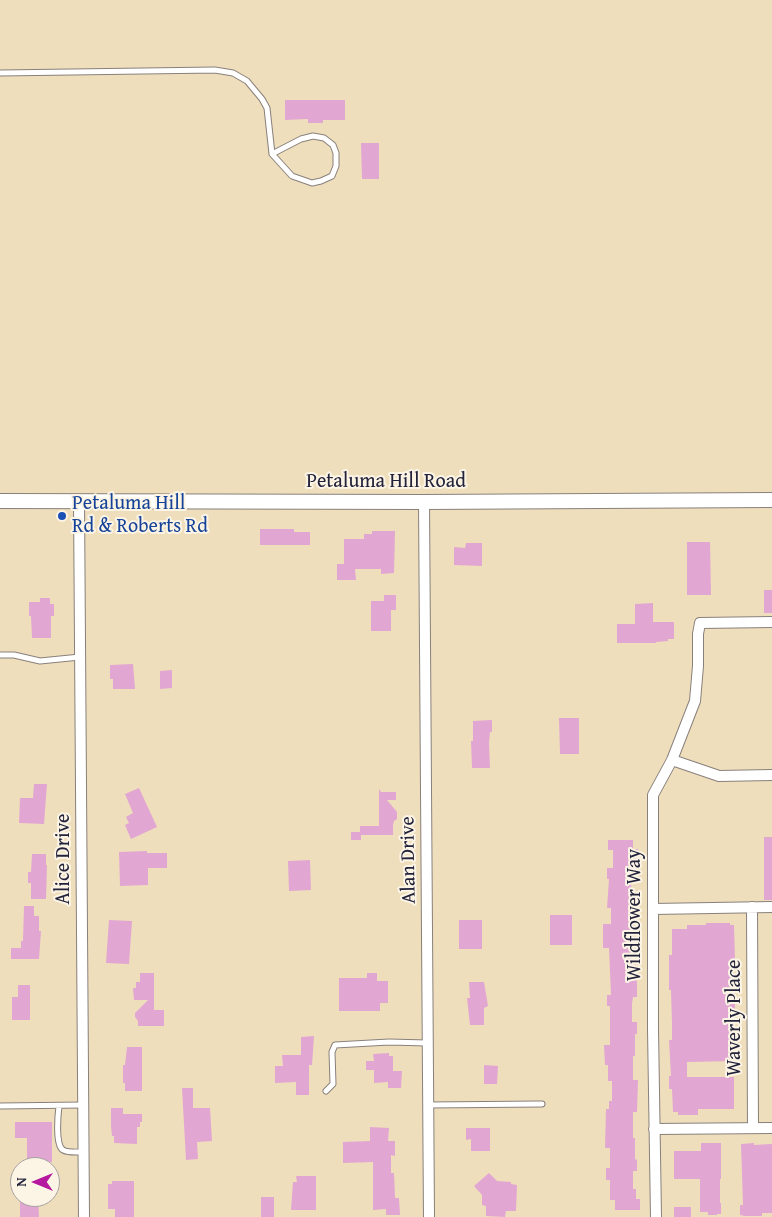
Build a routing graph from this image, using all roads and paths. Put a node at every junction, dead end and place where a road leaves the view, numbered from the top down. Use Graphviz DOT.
graph roads {
  1 [pos="0,73"];
  2 [pos="272,154"];
  3 [pos="79,500"];
  4 [pos="772,500"];
  5 [pos="0,501"];
  6 [pos="424,502"];
  7 [pos="772,622"];
  8 [pos="0,655"];
  9 [pos="80,657"];
  10 [pos="672,760"];
  11 [pos="772,775"];
  12 [pos="752,907"];
  13 [pos="772,907"];
  14 [pos="653,909"];
  15 [pos="428,1043"];
  16 [pos="326,1091"];
  17 [pos="542,1104"];
  18 [pos="84,1105"];
  19 [pos="428,1105"];
  20 [pos="0,1106"];
  21 [pos="58,1106"];
  22 [pos="753,1128"];
  23 [pos="772,1128"];
  24 [pos="654,1129"];
  25 [pos="84,1152"];
  26 [pos="84,1217"];
  27 [pos="429,1217"];
  28 [pos="656,1217"];
  1 -- 2 [label="lane"];
  2 -- 2 [label="lane"];
  3 -- 5 [label="main road, Petaluma Hill Road"];
  3 -- 6 [label="main road, Petaluma Hill Road"];
  3 -- 9 [label="street, Alice Drive"];
  4 -- 6 [label="main road, Petaluma Hill Road"];
  6 -- 15 [label="street, Alan Drive"];
  7 -- 10 [label="street, Wildflower Way"];
  8 -- 9 [label="lane"];
  9 -- 18 [label="street, Alice Drive"];
  10 -- 11 [label="street"];
  10 -- 14 [label="street, Wildflower Way"];
  12 -- 13 [label="street"];
  12 -- 14 [label="street"];
  12 -- 22 [label="street, Waverly Place"];
  14 -- 24 [label="street, Wildflower Way"];
  15 -- 16 [label="lane"];
  15 -- 19 [label="street, Alan Drive"];
  17 -- 19 [label="lane"];
  18 -- 21 [label="lane"];
  18 -- 25 [label="street, Alice Drive"];
  19 -- 27 [label="street, Alan Drive"];
  20 -- 21 [label="lane"];
  21 -- 25 [label="lane"];
  22 -- 23 [label="street"];
  22 -- 24 [label="street"];
  24 -- 28 [label="street, Wildflower Way"];
  25 -- 26 [label="street, Alice Drive"];
}
